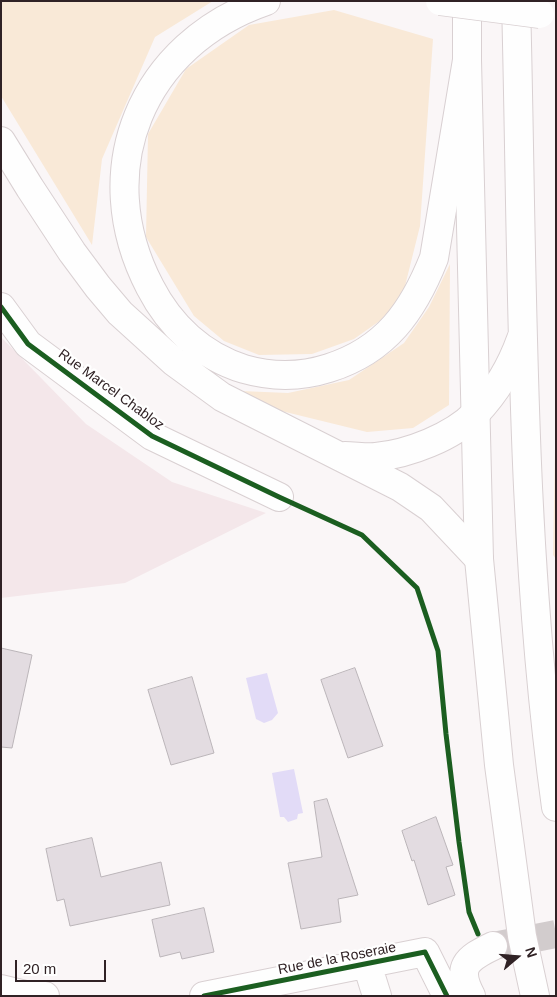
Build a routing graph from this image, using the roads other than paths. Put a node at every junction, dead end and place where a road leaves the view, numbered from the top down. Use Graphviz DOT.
graph roads {
  1 [pos="266,1"];
  2 [pos="440,1"];
  3 [pos="467,1"];
  4 [pos="496,1"];
  5 [pos="516,1"];
  6 [pos="548,16"];
  7 [pos="466,60"];
  8 [pos="1,141"];
  9 [pos="1,307"];
  10 [pos="522,339"];
  11 [pos="475,414"];
  12 [pos="339,456"];
  13 [pos="279,497"];
  14 [pos="479,559"];
  15 [pos="556,807"];
  16 [pos="522,936"];
  17 [pos="492,946"];
  18 [pos="367,964"];
  19 [pos="1,989"];
  20 [pos="45,996"];
  21 [pos="204,996"];
  22 [pos="378,996"];
  23 [pos="447,996"];
  24 [pos="470,996"];
  25 [pos="525,996"];
  26 [pos="535,996"];
  1 -- 7 [label="main road"];
  2 -- 6 [label="main road, bridge"];
  3 -- 7 [label="main road"];
  4 -- 6 [label="main road, bridge"];
  5 -- 10 [label="main road"];
  7 -- 11 [label="main road"];
  8 -- 12 [label="main road"];
  9 -- 13 [label="main road, Rue Marcel Chabloz"];
  10 -- 11 [label="main road"];
  10 -- 15 [label="main road"];
  11 -- 12 [label="main road"];
  11 -- 14 [label="main road"];
  12 -- 14 [label="main road"];
  14 -- 16 [label="main road"];
  16 -- 25 [label="main road"];
  16 -- 26 [label="main road"];
  17 -- 24 [label="main road"];
  18 -- 21 [label="main road, Rue de la Roseraie"];
  18 -- 22 [label="main road"];
  18 -- 23 [label="main road, Rue de la Roseraie"];
  19 -- 20 [label="main road"];
}
